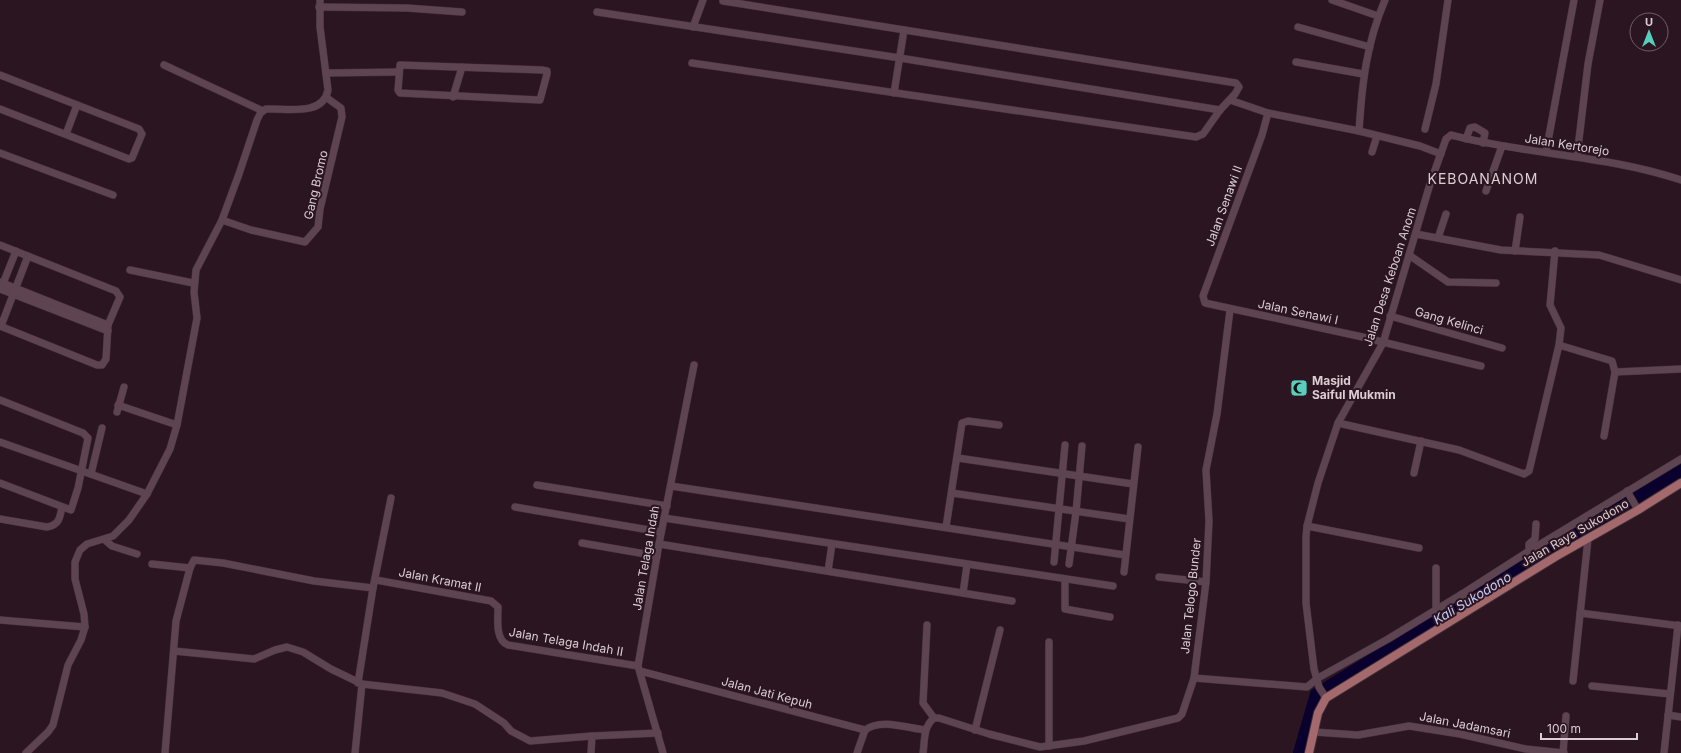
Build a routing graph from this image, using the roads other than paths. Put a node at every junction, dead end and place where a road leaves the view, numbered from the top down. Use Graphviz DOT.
graph roads {
  1 [pos="703,0"];
  2 [pos="1332,0"];
  3 [pos="1385,0"];
  4 [pos="1448,0"];
  5 [pos="1574,0"];
  6 [pos="1600,0"];
  7 [pos="723,1"];
  8 [pos="1340,1"];
  9 [pos="319,3"];
  10 [pos="462,12"];
  11 [pos="597,12"];
  12 [pos="1378,16"];
  13 [pos="1298,27"];
  14 [pos="696,28"];
  15 [pos="904,30"];
  16 [pos="1370,47"];
  17 [pos="900,58"];
  18 [pos="1296,62"];
  19 [pos="692,63"];
  20 [pos="164,65"];
  21 [pos="462,67"];
  22 [pos="398,72"];
  23 [pos="326,73"];
  24 [pos="1363,74"];
  25 [pos="0,75"];
  26 [pos="894,93"];
  27 [pos="453,97"];
  28 [pos="327,98"];
  29 [pos="1230,100"];
  30 [pos="77,105"];
  31 [pos="0,109"];
  32 [pos="1220,110"];
  33 [pos="263,111"];
  34 [pos="1268,113"];
  35 [pos="1425,129"];
  36 [pos="1359,132"];
  37 [pos="66,134"];
  38 [pos="1377,136"];
  39 [pos="1448,136"];
  40 [pos="1466,139"];
  41 [pos="1483,143"];
  42 [pos="1502,146"];
  43 [pos="1372,152"];
  44 [pos="1546,152"];
  45 [pos="0,153"];
  46 [pos="1440,154"];
  47 [pos="1577,156"];
  48 [pos="1681,180"];
  49 [pos="1486,191"];
  50 [pos="112,195"];
  51 [pos="1446,214"];
  52 [pos="1520,217"];
  53 [pos="222,220"];
  54 [pos="1416,234"];
  55 [pos="1438,238"];
  56 [pos="0,245"];
  57 [pos="16,251"];
  58 [pos="1515,251"];
  59 [pos="1555,251"];
  60 [pos="1409,255"];
  61 [pos="28,256"];
  62 [pos="130,270"];
  63 [pos="1681,280"];
  64 [pos="193,283"];
  65 [pos="1496,283"];
  66 [pos="1,287"];
  67 [pos="14,291"];
  68 [pos="1208,305"];
  69 [pos="1230,310"];
  70 [pos="1390,316"];
  71 [pos="0,326"];
  72 [pos="108,328"];
  73 [pos="1383,343"];
  74 [pos="1559,345"];
  75 [pos="1502,348"];
  76 [pos="694,365"];
  77 [pos="1481,366"];
  78 [pos="1681,369"];
  79 [pos="1615,372"];
  80 [pos="124,387"];
  81 [pos="0,400"];
  82 [pos="1338,423"];
  83 [pos="177,425"];
  84 [pos="999,425"];
  85 [pos="102,428"];
  86 [pos="1604,436"];
  87 [pos="1421,441"];
  88 [pos="0,442"];
  89 [pos="1065,445"];
  90 [pos="1082,446"];
  91 [pos="1138,447"];
  92 [pos="958,458"];
  93 [pos="1681,459"];
  94 [pos="82,472"];
  95 [pos="1414,473"];
  96 [pos="91,474"];
  97 [pos="1062,474"];
  98 [pos="1079,476"];
  99 [pos="0,483"];
  100 [pos="1681,483"];
  101 [pos="1133,484"];
  102 [pos="537,486"];
  103 [pos="671,486"];
  104 [pos="952,493"];
  105 [pos="1628,493"];
  106 [pos="147,494"];
  107 [pos="391,498"];
  108 [pos="667,506"];
  109 [pos="62,507"];
  110 [pos="515,507"];
  111 [pos="1059,509"];
  112 [pos="1638,510"];
  113 [pos="1076,512"];
  114 [pos="664,518"];
  115 [pos="0,519"];
  116 [pos="1129,519"];
  117 [pos="1536,524"];
  118 [pos="1307,526"];
  119 [pos="946,527"];
  120 [pos="661,532"];
  121 [pos="1588,539"];
  122 [pos="105,540"];
  123 [pos="582,543"];
  124 [pos="659,544"];
  125 [pos="832,544"];
  126 [pos="1056,544"];
  127 [pos="1072,546"];
  128 [pos="1419,548"];
  129 [pos="1529,551"];
  130 [pos="137,554"];
  131 [pos="1125,555"];
  132 [pos="654,556"];
  133 [pos="1054,562"];
  134 [pos="152,564"];
  135 [pos="1068,564"];
  136 [pos="967,565"];
  137 [pos="190,568"];
  138 [pos="1436,568"];
  139 [pos="828,571"];
  140 [pos="1124,572"];
  141 [pos="1159,577"];
  142 [pos="376,580"];
  143 [pos="1065,580"];
  144 [pos="1206,582"];
  145 [pos="1113,586"];
  146 [pos="373,588"];
  147 [pos="963,593"];
  148 [pos="1012,601"];
  149 [pos="1465,601"];
  150 [pos="498,607"];
  151 [pos="1436,610"];
  152 [pos="1580,613"];
  153 [pos="1110,617"];
  154 [pos="0,620"];
  155 [pos="927,625"];
  156 [pos="1679,626"];
  157 [pos="85,627"];
  158 [pos="1000,630"];
  159 [pos="1049,642"];
  160 [pos="174,651"];
  161 [pos="639,669"];
  162 [pos="1194,678"];
  163 [pos="1318,678"];
  164 [pos="1573,681"];
  165 [pos="360,683"];
  166 [pos="1592,686"];
  167 [pos="1670,694"];
  168 [pos="1325,696"];
  169 [pos="1668,715"];
  170 [pos="1566,716"];
  171 [pos="1681,717"];
  172 [pos="934,718"];
  173 [pos="865,730"];
  174 [pos="925,730"];
  175 [pos="975,730"];
  176 [pos="1314,732"];
  177 [pos="658,733"];
  178 [pos="592,736"];
  179 [pos="1049,746"];
  180 [pos="26,753"];
  181 [pos="164,753"];
  182 [pos="355,753"];
  183 [pos="591,753"];
  184 [pos="663,753"];
  185 [pos="857,753"];
  186 [pos="923,753"];
  187 [pos="1309,753"];
  188 [pos="1563,753"];
  189 [pos="1664,753"];
  1 -- 14 [label="street"];
  2 -- 8 [label="street"];
  3 -- 12 [label="street"];
  4 -- 35 [label="street"];
  5 -- 44 [label="street"];
  6 -- 47 [label="street"];
  7 -- 15 [label="street"];
  8 -- 12 [label="street"];
  9 -- 10 [label="street"];
  9 -- 23 [label="street"];
  11 -- 14 [label="street"];
  12 -- 16 [label="street"];
  13 -- 16 [label="street"];
  14 -- 17 [label="street"];
  15 -- 17 [label="street"];
  15 -- 29 [label="street"];
  16 -- 24 [label="street"];
  17 -- 26 [label="street"];
  17 -- 32 [label="street"];
  18 -- 24 [label="street"];
  19 -- 26 [label="street"];
  20 -- 33 [label="street"];
  21 -- 22 [label="street"];
  21 -- 27 [label="street"];
  21 -- 27 [label="street"];
  22 -- 23 [label="street"];
  22 -- 27 [label="street"];
  23 -- 28 [label="street"];
  24 -- 36 [label="street"];
  25 -- 30 [label="street"];
  26 -- 32 [label="street"];
  28 -- 33 [label="street"];
  28 -- 53 [label="street, Gang Bromo"];
  29 -- 32 [label="street"];
  29 -- 34 [label="street"];
  30 -- 37 [label="street"];
  30 -- 37 [label="street"];
  31 -- 37 [label="street"];
  33 -- 53 [label="street"];
  34 -- 36 [label="street"];
  34 -- 68 [label="street, Jalan Senawi II"];
  36 -- 38 [label="street"];
  38 -- 43 [label="street"];
  38 -- 46 [label="street"];
  39 -- 40 [label="street, Jalan Kertorejo"];
  39 -- 46 [label="street, Jalan Desa Keboan Anom"];
  40 -- 41 [label="street, Jalan Kertorejo"];
  40 -- 41 [label="street"];
  41 -- 42 [label="street, Jalan Kertorejo"];
  42 -- 44 [label="street, Jalan Kertorejo"];
  42 -- 49 [label="street"];
  44 -- 47 [label="street, Jalan Kertorejo"];
  45 -- 50 [label="street"];
  46 -- 54 [label="street, Jalan Desa Keboan Anom"];
  47 -- 48 [label="street, Jalan Kertorejo"];
  51 -- 55 [label="street"];
  52 -- 58 [label="street"];
  53 -- 64 [label="street"];
  54 -- 55 [label="street"];
  54 -- 60 [label="street, Jalan Desa Keboan Anom"];
  55 -- 58 [label="street"];
  56 -- 57 [label="street"];
  57 -- 61 [label="street"];
  57 -- 66 [label="street"];
  58 -- 59 [label="street"];
  59 -- 63 [label="street"];
  59 -- 74 [label="street"];
  60 -- 65 [label="street"];
  60 -- 70 [label="street, Jalan Desa Keboan Anom"];
  61 -- 67 [label="street"];
  61 -- 72 [label="street"];
  62 -- 64 [label="street"];
  64 -- 83 [label="street"];
  66 -- 67 [label="street"];
  67 -- 71 [label="street"];
  67 -- 72 [label="street"];
  68 -- 69 [label="street, Jalan Senawi I"];
  69 -- 73 [label="street, Jalan Senawi I"];
  69 -- 144 [label="street, Jalan Telogo Bunder"];
  70 -- 73 [label="street, Jalan Desa Keboan Anom"];
  70 -- 75 [label="street, Gang Kelinci"];
  71 -- 72 [label="street"];
  73 -- 77 [label="street, Jalan Senawi I"];
  73 -- 82 [label="street, Jalan Desa Keboan Anom"];
  74 -- 79 [label="street"];
  74 -- 87 [label="street"];
  76 -- 103 [label="street, Jalan Telaga Indah"];
  78 -- 79 [label="street"];
  79 -- 86 [label="street"];
  80 -- 83 [label="street"];
  81 -- 94 [label="street"];
  82 -- 87 [label="street"];
  82 -- 118 [label="street, Jalan Desa Keboan Anom"];
  83 -- 106 [label="street"];
  84 -- 92 [label="street"];
  85 -- 96 [label="street"];
  87 -- 95 [label="street"];
  88 -- 94 [label="street"];
  89 -- 97 [label="street"];
  90 -- 98 [label="street"];
  91 -- 101 [label="street"];
  92 -- 97 [label="street"];
  92 -- 104 [label="street"];
  93 -- 105 [label="street"];
  94 -- 96 [label="street"];
  94 -- 109 [label="street"];
  96 -- 106 [label="street"];
  97 -- 98 [label="street"];
  97 -- 111 [label="street"];
  98 -- 101 [label="street"];
  98 -- 113 [label="street"];
  99 -- 109 [label="street"];
  100 -- 112 [label="main road, Jalan Raya Sukodono"];
  101 -- 116 [label="street"];
  102 -- 108 [label="street"];
  103 -- 108 [label="street, Jalan Telaga Indah"];
  103 -- 119 [label="street"];
  104 -- 111 [label="street"];
  104 -- 119 [label="street"];
  105 -- 112 [label="street"];
  105 -- 129 [label="street"];
  106 -- 122 [label="street"];
  107 -- 142 [label="street"];
  108 -- 114 [label="street, Jalan Telaga Indah"];
  109 -- 115 [label="street"];
  110 -- 120 [label="street"];
  111 -- 113 [label="street"];
  111 -- 126 [label="street"];
  112 -- 121 [label="main road, Jalan Raya Sukodono"];
  113 -- 116 [label="street"];
  113 -- 127 [label="street"];
  114 -- 120 [label="street, Jalan Telaga Indah"];
  114 -- 125 [label="street"];
  116 -- 131 [label="street"];
  117 -- 129 [label="street"];
  118 -- 128 [label="street"];
  118 -- 163 [label="street, Jalan Desa Keboan Anom"];
  119 -- 126 [label="street"];
  120 -- 124 [label="street, Jalan Telaga Indah"];
  121 -- 149 [label="main road, Jalan Raya Sukodono"];
  121 -- 152 [label="street"];
  122 -- 130 [label="street"];
  122 -- 157 [label="street"];
  123 -- 132 [label="street"];
  124 -- 132 [label="street, Jalan Telaga Indah"];
  124 -- 139 [label="street"];
  125 -- 136 [label="street"];
  125 -- 139 [label="street"];
  126 -- 127 [label="street"];
  126 -- 133 [label="street"];
  127 -- 131 [label="street"];
  127 -- 135 [label="street"];
  129 -- 149 [label="street"];
  131 -- 140 [label="street"];
  132 -- 161 [label="street, Jalan Telaga Indah"];
  134 -- 137 [label="street"];
  136 -- 143 [label="street"];
  136 -- 147 [label="street"];
  137 -- 146 [label="street"];
  137 -- 160 [label="street"];
  138 -- 151 [label="street"];
  139 -- 147 [label="street"];
  141 -- 144 [label="street"];
  142 -- 146 [label="street"];
  142 -- 150 [label="street, Jalan Kramat II"];
  143 -- 145 [label="street"];
  143 -- 153 [label="street"];
  144 -- 162 [label="street, Jalan Telogo Bunder"];
  146 -- 165 [label="street"];
  147 -- 148 [label="street"];
  149 -- 151 [label="street"];
  149 -- 168 [label="main road, Jalan Raya Sukodono"];
  150 -- 161 [label="street, Jalan Telaga Indah II"];
  151 -- 163 [label="street"];
  152 -- 156 [label="street"];
  152 -- 164 [label="street"];
  154 -- 157 [label="street"];
  155 -- 172 [label="street"];
  156 -- 167 [label="street"];
  157 -- 180 [label="street"];
  158 -- 175 [label="street"];
  159 -- 179 [label="street"];
  160 -- 165 [label="street"];
  160 -- 181 [label="street"];
  161 -- 173 [label="street, Jalan Jati Kepuh"];
  161 -- 177 [label="street, Jalan Telaga Indah"];
  162 -- 163 [label="street"];
  162 -- 179 [label="street, Jalan Telogo Bunder"];
  163 -- 168 [label="street, Jalan Desa Keboan Anom"];
  165 -- 178 [label="street"];
  165 -- 182 [label="street"];
  166 -- 167 [label="street"];
  167 -- 169 [label="street"];
  168 -- 176 [label="main road"];
  169 -- 171 [label="street"];
  169 -- 189 [label="street"];
  170 -- 188 [label="street"];
  172 -- 174 [label="street"];
  172 -- 175 [label="street"];
  173 -- 174 [label="street"];
  173 -- 185 [label="street"];
  174 -- 186 [label="street"];
  175 -- 179 [label="street, Jalan Telogo Bunder"];
  176 -- 187 [label="main road"];
  176 -- 188 [label="street, Jalan Jadamsari"];
  177 -- 178 [label="street"];
  177 -- 184 [label="street, Jalan Telaga Indah"];
  178 -- 183 [label="street"];
}
